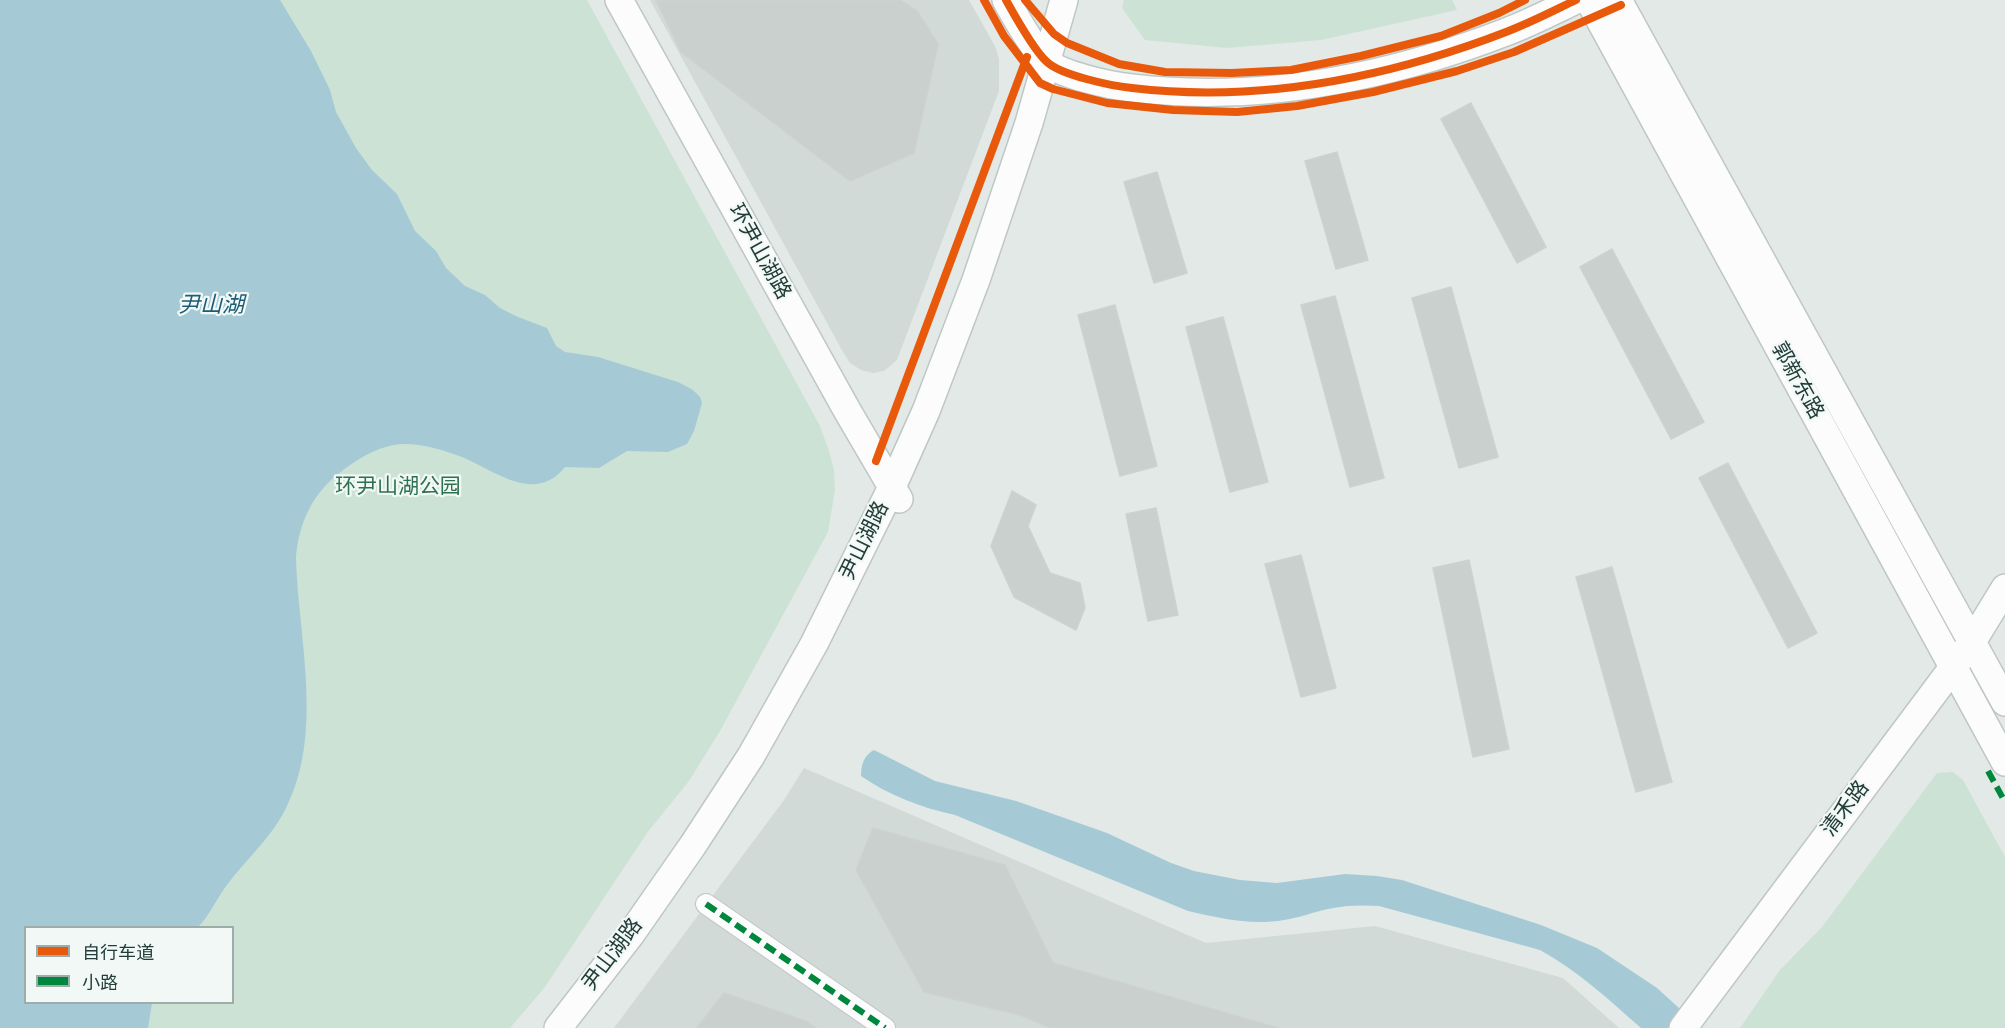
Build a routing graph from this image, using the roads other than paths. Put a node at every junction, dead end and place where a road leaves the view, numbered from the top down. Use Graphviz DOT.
graph roads {
  1 [pos="619,0"];
  2 [pos="1006,0"];
  3 [pos="1064,0"];
  4 [pos="1080,0"];
  5 [pos="1576,0"];
  6 [pos="1589,0"];
  7 [pos="1618,0"];
  8 [pos="1053,66"];
  9 [pos="896,495"];
  10 [pos="2005,588"];
  11 [pos="1972,642"];
  12 [pos="1953,666"];
  13 [pos="2005,702"];
  14 [pos="2005,762"];
  15 [pos="706,904"];
  16 [pos="1689,1021"];
  17 [pos="558,1028"];
  18 [pos="581,1028"];
  19 [pos="885,1028"];
  1 -- 9 [label="main road, 环尹山湖路"];
  2 -- 8 [label="main road"];
  3 -- 8 [label="main road, 尹山湖路"];
  4 -- 8 [label="main road, 尹山湖路"];
  5 -- 8 [label="main road"];
  6 -- 12 [label="main road, 郭新东路"];
  7 -- 11 [label="main road, 郭新东路"];
  8 -- 9 [label="main road, 尹山湖路"];
  9 -- 17 [label="main road, 尹山湖路"];
  9 -- 18 [label="main road, 尹山湖路"];
  10 -- 11 [label="main road, 清禾路"];
  11 -- 12 [label="main road, 清禾路"];
  11 -- 13 [label="main road, 郭新东路"];
  12 -- 14 [label="main road, 郭新东路"];
  12 -- 16 [label="main road, 清禾路"];
  15 -- 19 [label="street"];
}
